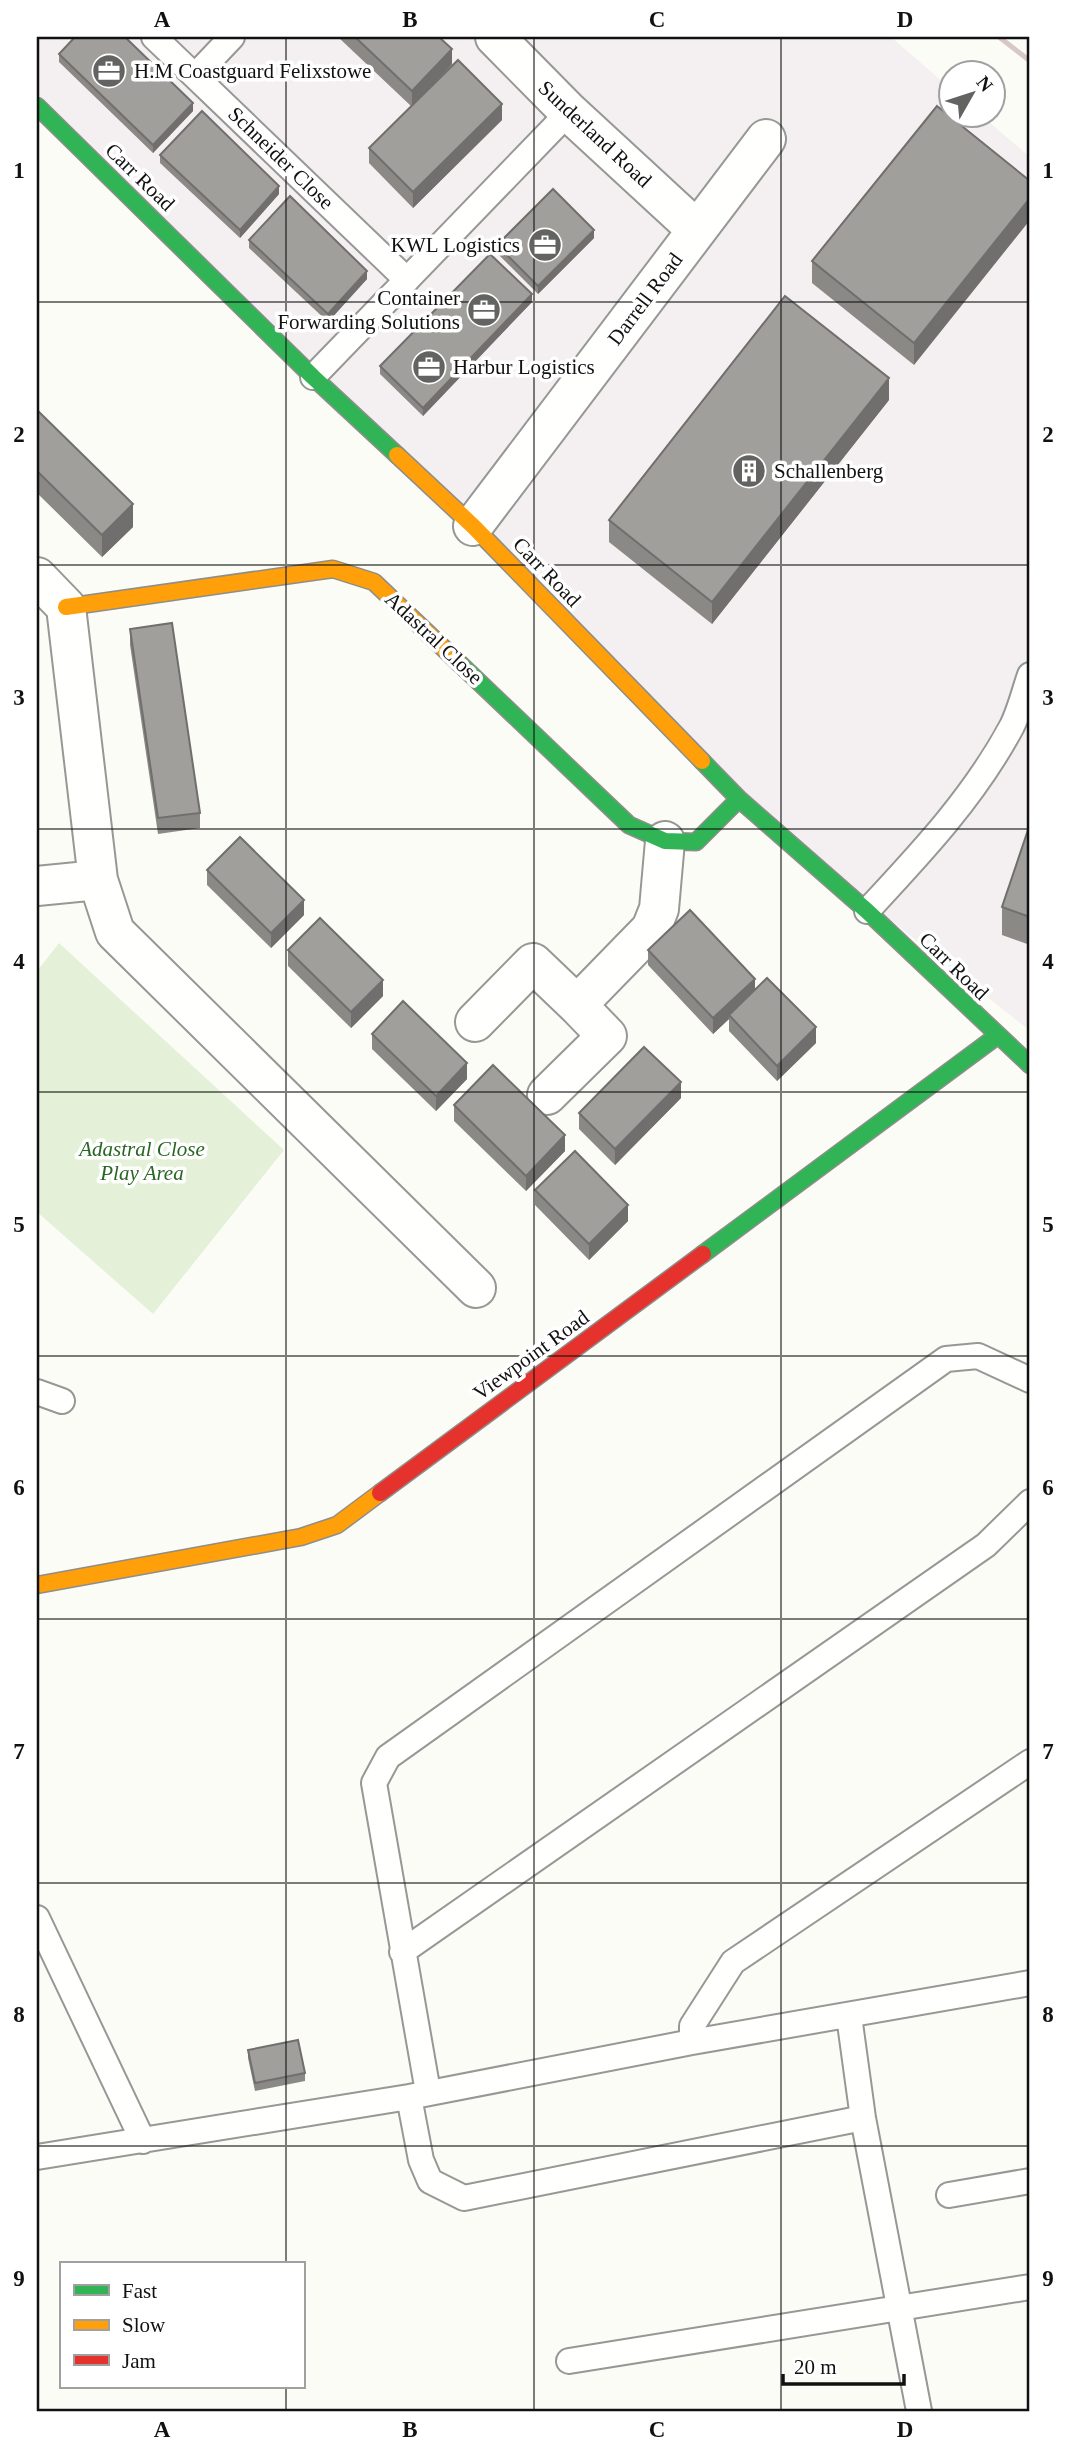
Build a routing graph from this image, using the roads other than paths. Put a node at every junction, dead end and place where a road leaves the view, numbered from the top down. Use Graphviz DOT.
graph roads {
  1 [pos="154,37"];
  2 [pos="232,37"];
  3 [pos="495,37"];
  4 [pos="195,76"];
  5 [pos="37,106"];
  6 [pos="569,112"];
  7 [pos="766,139"];
  8 [pos="697,230"];
  9 [pos="407,279"];
  10 [pos="313,377"];
  11 [pos="473,526"];
  12 [pos="37,578"];
  13 [pos="66,607"];
  14 [pos="1030,675"];
  15 [pos="739,799"];
  16 [pos="665,841"];
  17 [pos="98,880"];
  18 [pos="37,886"];
  19 [pos="867,911"];
  20 [pos="576,1005"];
  21 [pos="475,1023"];
  22 [pos="997,1036"];
  23 [pos="1030,1065"];
  24 [pos="547,1095"];
  25 [pos="476,1288"];
  26 [pos="1030,1380"];
  27 [pos="37,1392"];
  28 [pos="62,1401"];
  29 [pos="1030,1502"];
  30 [pos="37,1584"];
  31 [pos="1030,1762"];
  32 [pos="37,1918"];
  33 [pos="402,1952"];
  34 [pos="1030,1983"];
  35 [pos="849,2016"];
  36 [pos="692,2042"];
  37 [pos="419,2094"];
  38 [pos="863,2118"];
  39 [pos="142,2141"];
  40 [pos="37,2158"];
  41 [pos="1030,2180"];
  42 [pos="949,2195"];
  43 [pos="1030,2287"];
  44 [pos="900,2309"];
  45 [pos="569,2361"];
  46 [pos="919,2411"];
  1 -- 4 [label="lane, Schneider Close"];
  2 -- 4 [label="lane"];
  3 -- 6 [label="street, Sunderland Road"];
  4 -- 9 [label="lane, Schneider Close"];
  5 -- 10 [label="street, Carr Road"];
  6 -- 8 [label="street, Sunderland Road"];
  6 -- 9 [label="lane"];
  7 -- 8 [label="street, Darrell Road"];
  8 -- 11 [label="street, Darrell Road"];
  9 -- 10 [label="lane"];
  10 -- 11 [label="street, Carr Road"];
  11 -- 15 [label="street, Carr Road"];
  12 -- 13 [label="street"];
  13 -- 16 [label="street, Adastral Close"];
  13 -- 17 [label="street"];
  14 -- 19 [label="lane"];
  15 -- 16 [label="street, Adastral Close"];
  15 -- 19 [label="street, Carr Road"];
  16 -- 20 [label="street"];
  17 -- 18 [label="street"];
  17 -- 25 [label="street"];
  19 -- 22 [label="street, Carr Road"];
  20 -- 21 [label="street"];
  20 -- 24 [label="street"];
  22 -- 23 [label="street, Carr Road"];
  22 -- 30 [label="street, Viewpoint Road"];
  26 -- 33 [label="lane"];
  27 -- 28 [label="lane"];
  29 -- 33 [label="lane"];
  31 -- 36 [label="lane"];
  32 -- 39 [label="lane"];
  33 -- 37 [label="lane"];
  34 -- 35 [label="lane"];
  35 -- 36 [label="lane"];
  35 -- 38 [label="lane"];
  36 -- 37 [label="lane"];
  37 -- 38 [label="lane"];
  37 -- 39 [label="lane"];
  38 -- 44 [label="lane"];
  39 -- 40 [label="lane"];
  41 -- 42 [label="lane"];
  43 -- 44 [label="lane"];
  44 -- 45 [label="lane"];
  44 -- 46 [label="lane"];
}
